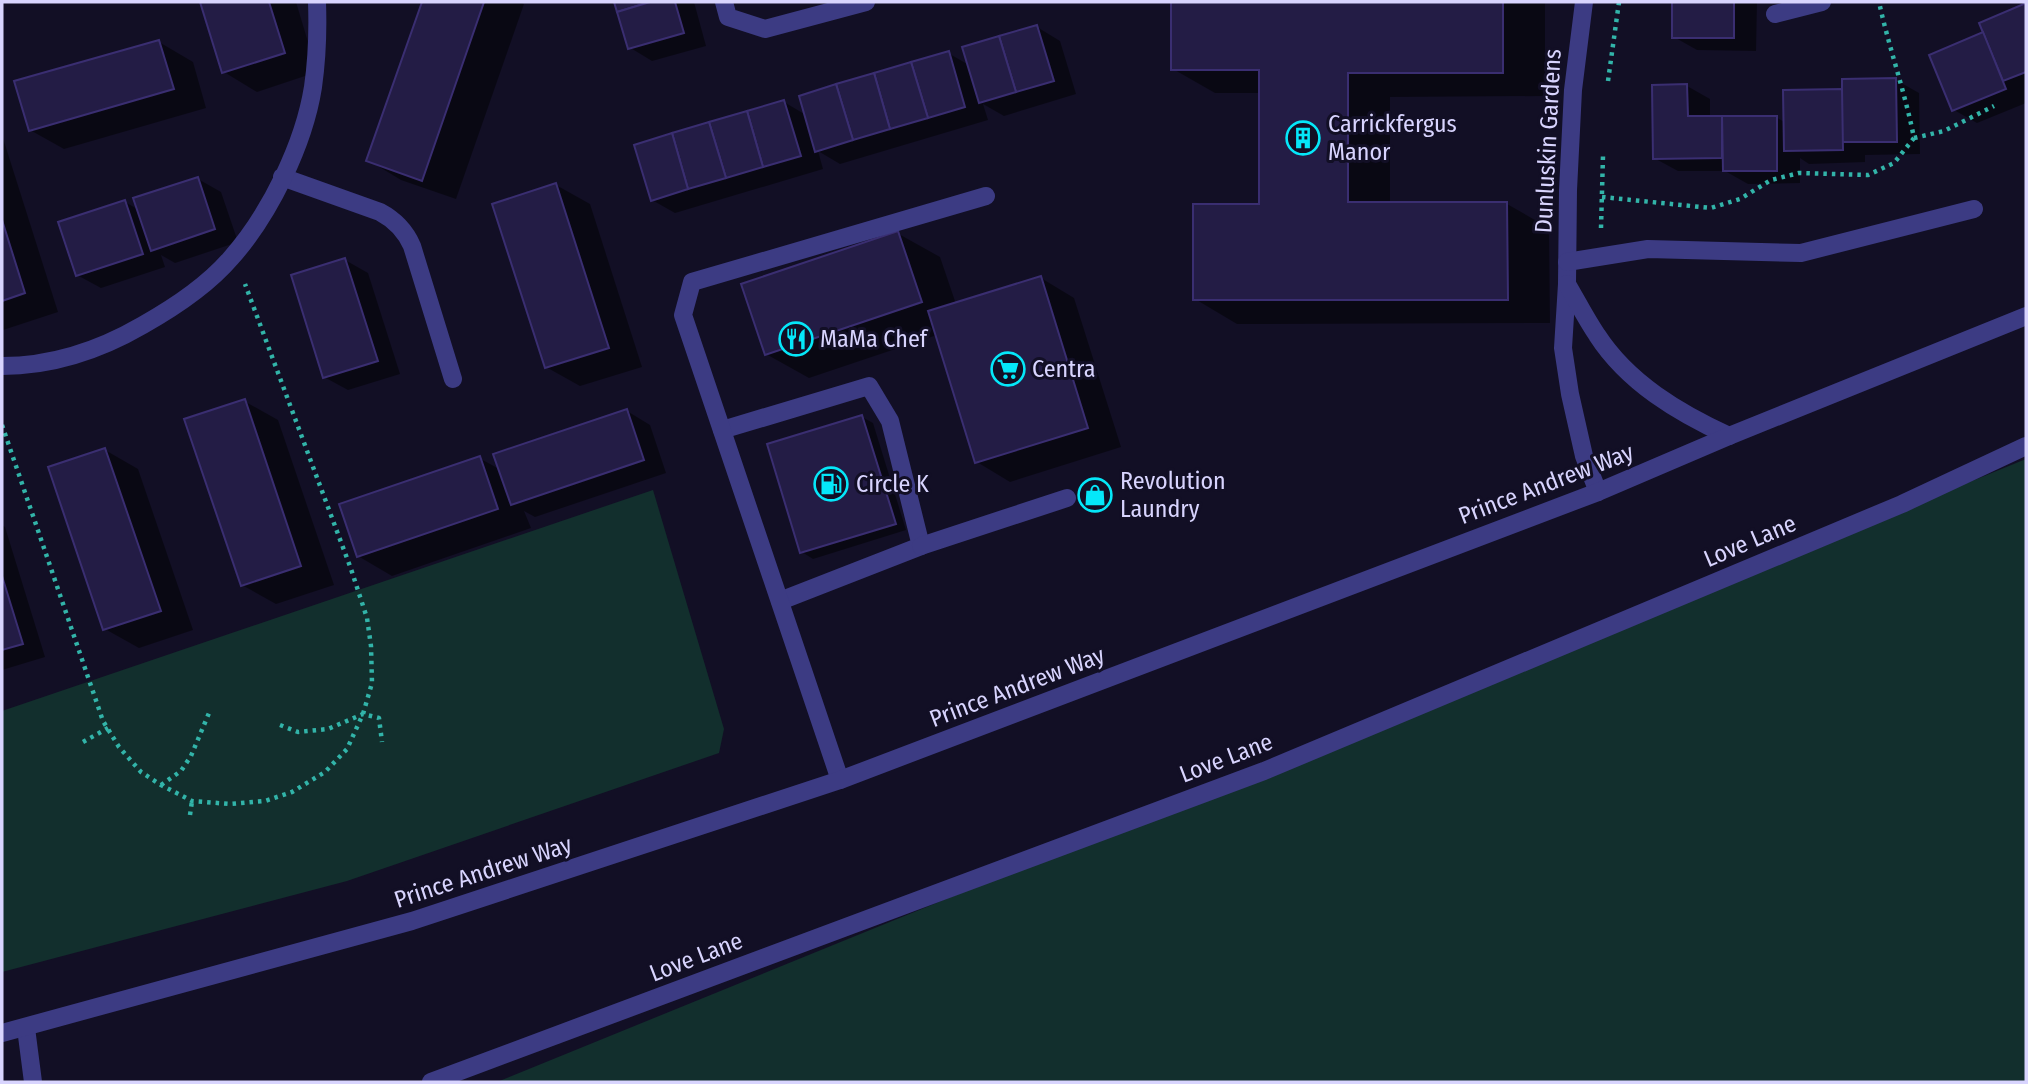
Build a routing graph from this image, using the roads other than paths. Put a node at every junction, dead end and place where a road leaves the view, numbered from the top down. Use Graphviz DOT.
graph roads {
  1 [pos="317,2"];
  2 [pos="724,2"];
  3 [pos="866,2"];
  4 [pos="1584,2"];
  5 [pos="1822,2"];
  6 [pos="1775,14"];
  7 [pos="282,177"];
  8 [pos="986,196"];
  9 [pos="1974,209"];
  10 [pos="1567,262"];
  11 [pos="1567,284"];
  12 [pos="2026,316"];
  13 [pos="2,366"];
  14 [pos="453,379"];
  15 [pos="722,430"];
  16 [pos="1729,436"];
  17 [pos="2026,446"];
  18 [pos="1598,492"];
  19 [pos="1067,498"];
  20 [pos="920,546"];
  21 [pos="780,601"];
  22 [pos="840,780"];
  23 [pos="26,1028"];
  24 [pos="2,1033"];
  25 [pos="33,1082"];
  26 [pos="431,1082"];
  1 -- 7 [label="street"];
  2 -- 3 [label="street"];
  4 -- 10 [label="street, Dunluskin Gardens"];
  5 -- 6 [label="street"];
  7 -- 13 [label="street"];
  7 -- 14 [label="street"];
  8 -- 15 [label="street"];
  9 -- 10 [label="street"];
  10 -- 11 [label="street, Dunluskin Gardens"];
  11 -- 16 [label="street"];
  11 -- 18 [label="street, Dunluskin Gardens"];
  12 -- 16 [label="street, Prince Andrew Way"];
  15 -- 20 [label="street"];
  15 -- 21 [label="street"];
  16 -- 18 [label="street, Prince Andrew Way"];
  17 -- 26 [label="street, Love Lane"];
  18 -- 22 [label="street, Prince Andrew Way"];
  19 -- 20 [label="street"];
  20 -- 21 [label="street"];
  21 -- 22 [label="street"];
  22 -- 23 [label="street, Prince Andrew Way"];
  23 -- 24 [label="street, Prince Andrew Way"];
  23 -- 25 [label="street"];
}
